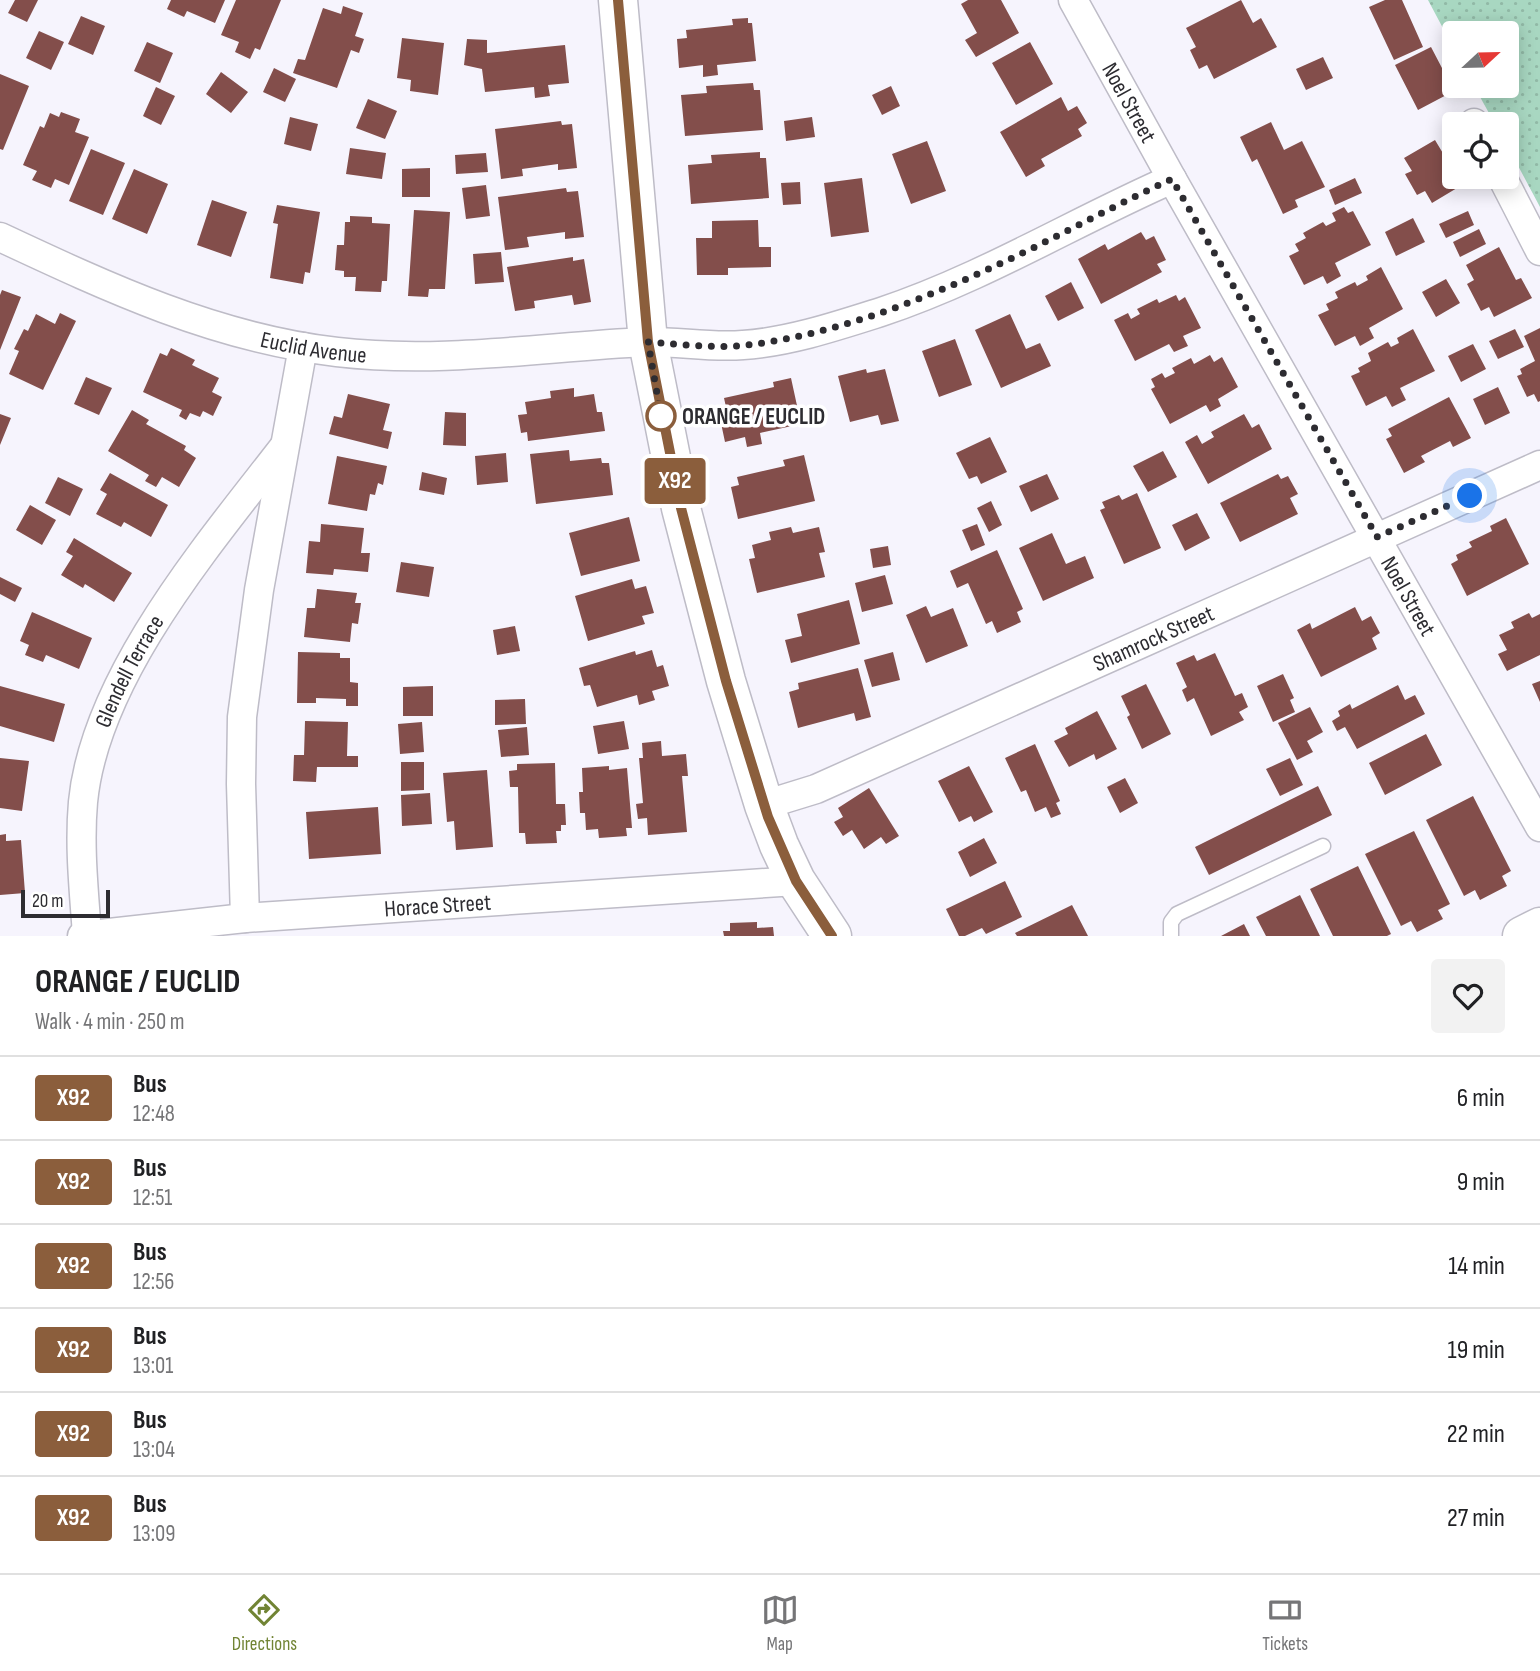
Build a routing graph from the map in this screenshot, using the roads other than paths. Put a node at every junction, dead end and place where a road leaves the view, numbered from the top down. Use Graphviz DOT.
graph roads {
  1 [pos="618,0"];
  2 [pos="1073,0"];
  3 [pos="1172,179"];
  4 [pos="1508,189"];
  5 [pos="0,237"];
  6 [pos="1540,251"];
  7 [pos="648,342"];
  8 [pos="303,347"];
  9 [pos="284,446"];
  10 [pos="1540,465"];
  11 [pos="1377,537"];
  12 [pos="764,804"];
  13 [pos="1540,827"];
  14 [pos="1323,846"];
  15 [pos="796,881"];
  16 [pos="245,918"];
  17 [pos="1540,926"];
  18 [pos="84,936"];
  19 [pos="832,936"];
  20 [pos="1171,936"];
  21 [pos="1522,936"];
  1 -- 7 [label="street"];
  2 -- 3 [label="street, Noel Street"];
  3 -- 7 [label="street, Euclid Avenue"];
  3 -- 11 [label="street, Noel Street"];
  4 -- 6 [label="street"];
  5 -- 8 [label="street, Euclid Avenue"];
  7 -- 8 [label="street, Euclid Avenue"];
  7 -- 12 [label="street"];
  8 -- 9 [label="street, Glendell Terrace"];
  9 -- 16 [label="street, Glendell Terrace"];
  9 -- 18 [label="street, Glendell Terrace"];
  10 -- 11 [label="street, Shamrock Street"];
  11 -- 12 [label="street, Shamrock Street"];
  11 -- 13 [label="street, Noel Street"];
  12 -- 15 [label="street"];
  14 -- 20 [label="lane"];
  15 -- 16 [label="street, Horace Street"];
  15 -- 19 [label="street"];
  16 -- 18 [label="street, Horace Street"];
  17 -- 21 [label="street"];
}
